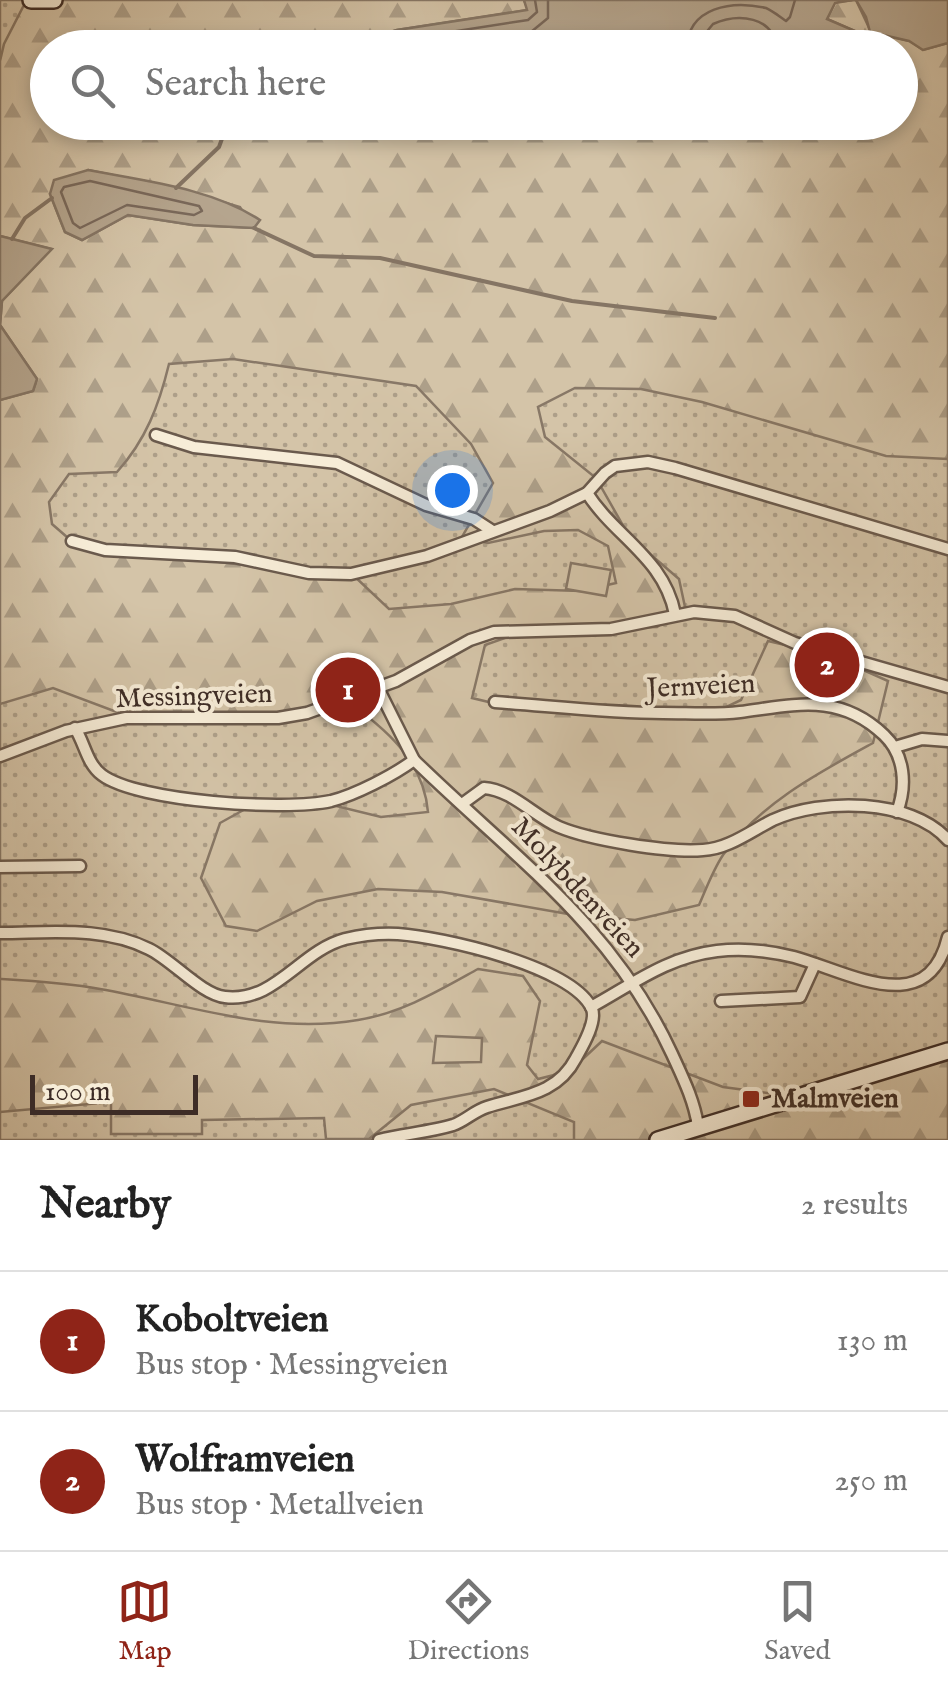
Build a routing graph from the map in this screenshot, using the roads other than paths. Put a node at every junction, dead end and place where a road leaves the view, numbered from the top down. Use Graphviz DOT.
graph roads {
  1 [pos="31,0"];
  2 [pos="54,0"];
  3 [pos="156,435"];
  4 [pos="587,494"];
  5 [pos="491,530"];
  6 [pos="72,541"];
  7 [pos="948,550"];
  8 [pos="674,614"];
  9 [pos="948,687"];
  10 [pos="378,688"];
  11 [pos="495,702"];
  12 [pos="75,728"];
  13 [pos="948,741"];
  14 [pos="895,746"];
  15 [pos="0,756"];
  16 [pos="414,760"];
  17 [pos="462,804"];
  18 [pos="897,812"];
  19 [pos="948,840"];
  20 [pos="80,866"];
  21 [pos="0,867"];
  22 [pos="0,933"];
  23 [pos="948,936"];
  24 [pos="815,964"];
  25 [pos="632,980"];
  26 [pos="721,1001"];
  27 [pos="591,1007"];
  28 [pos="948,1051"];
  29 [pos="698,1126"];
  30 [pos="379,1140"];
  31 [pos="658,1140"];
  1 -- 2 [label="street"];
  3 -- 5 [label="street"];
  4 -- 5 [label="street"];
  4 -- 7 [label="street"];
  4 -- 8 [label="street"];
  5 -- 6 [label="street"];
  8 -- 9 [label="street, Messingveien"];
  8 -- 10 [label="street, Messingveien"];
  10 -- 12 [label="street, Messingveien"];
  10 -- 16 [label="street, Molybdenveien"];
  11 -- 14 [label="street, Jernveien"];
  12 -- 15 [label="street, Messingveien"];
  12 -- 16 [label="street"];
  13 -- 14 [label="street"];
  14 -- 18 [label="street"];
  16 -- 17 [label="street, Molybdenveien"];
  17 -- 18 [label="street"];
  17 -- 25 [label="street, Molybdenveien"];
  18 -- 19 [label="street"];
  20 -- 21 [label="street"];
  22 -- 27 [label="street"];
  23 -- 24 [label="street"];
  24 -- 25 [label="street"];
  24 -- 26 [label="street"];
  25 -- 27 [label="street"];
  25 -- 29 [label="street, Molybdenveien"];
  27 -- 30 [label="street"];
  28 -- 29 [label="street"];
  29 -- 31 [label="street"];
}
